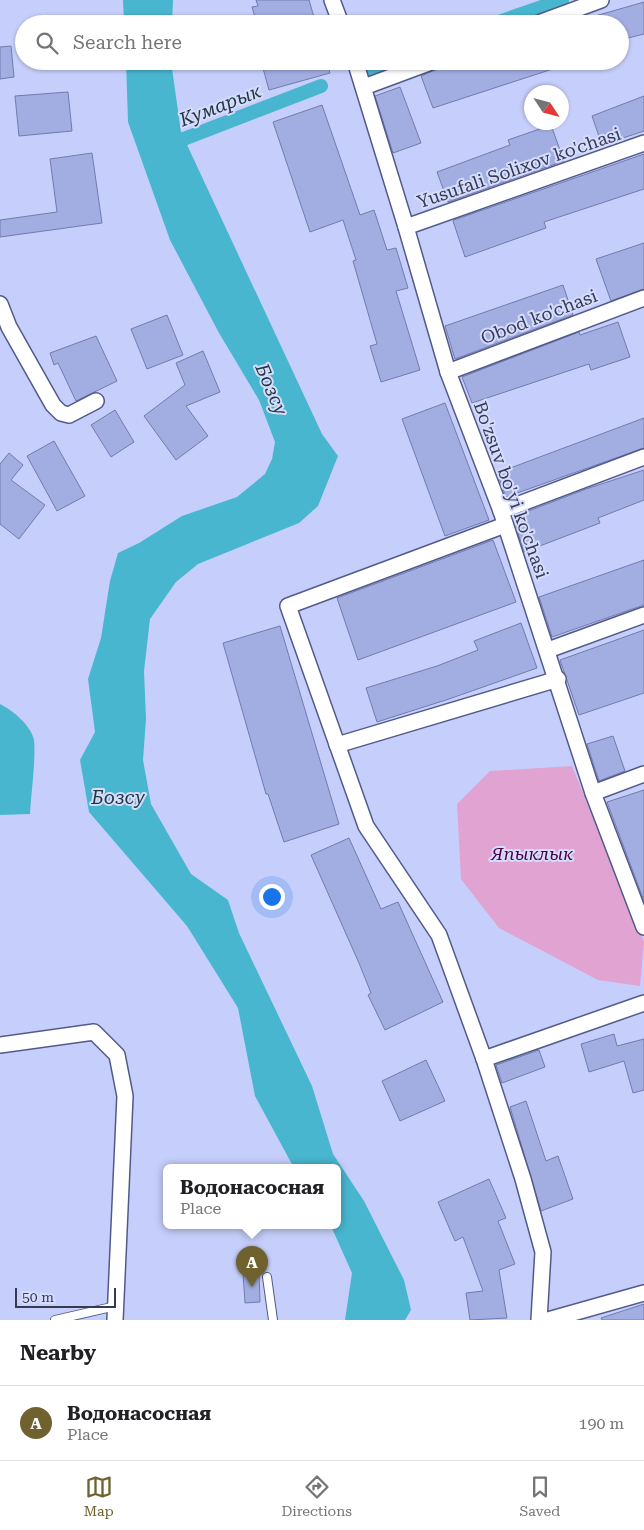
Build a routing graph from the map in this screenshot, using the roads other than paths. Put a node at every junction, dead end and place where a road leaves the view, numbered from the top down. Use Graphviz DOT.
graph roads {
  1 [pos="332,0"];
  2 [pos="601,0"];
  3 [pos="338,15"];
  4 [pos="560,15"];
  5 [pos="357,70"];
  6 [pos="410,70"];
  7 [pos="364,87"];
  8 [pos="644,143"];
  9 [pos="406,227"];
  10 [pos="644,298"];
  11 [pos="0,304"];
  12 [pos="448,372"];
  13 [pos="96,401"];
  14 [pos="644,457"];
  15 [pos="503,518"];
  16 [pos="644,615"];
  17 [pos="548,650"];
  18 [pos="558,679"];
  19 [pos="337,745"];
  20 [pos="644,774"];
  21 [pos="593,793"];
  22 [pos="644,927"];
  23 [pos="644,1003"];
  24 [pos="0,1044"];
  25 [pos="484,1059"];
  26 [pos="267,1277"];
  27 [pos="644,1293"];
  28 [pos="116,1313"];
  29 [pos="55,1320"];
  30 [pos="273,1320"];
  31 [pos="539,1320"];
  32 [pos="548,1320"];
  1 -- 3 [label="street"];
  2 -- 4 [label="street"];
  5 -- 7 [label="street, Bo'zsuv bo'yi ko'chasi"];
  6 -- 7 [label="street"];
  7 -- 9 [label="street, Bo'zsuv bo'yi ko'chasi"];
  8 -- 9 [label="street, Yusufali Solixov ko'chasi"];
  9 -- 12 [label="street, Bo'zsuv bo'yi ko'chasi"];
  10 -- 12 [label="street, Obod ko'chasi"];
  11 -- 13 [label="street"];
  12 -- 15 [label="street, Bo'zsuv bo'yi ko'chasi"];
  14 -- 15 [label="street"];
  15 -- 17 [label="street, Bo'zsuv bo'yi ko'chasi"];
  15 -- 19 [label="street"];
  16 -- 17 [label="street"];
  17 -- 18 [label="street, Bo'zsuv bo'yi ko'chasi"];
  18 -- 19 [label="street"];
  18 -- 21 [label="street, Bo'zsuv bo'yi ko'chasi"];
  19 -- 25 [label="street"];
  20 -- 21 [label="street"];
  21 -- 22 [label="street, Bo'zsuv bo'yi ko'chasi"];
  23 -- 25 [label="street"];
  24 -- 28 [label="street"];
  25 -- 31 [label="street"];
  26 -- 30 [label="lane"];
  27 -- 32 [label="street"];
  28 -- 29 [label="lane"];
}
